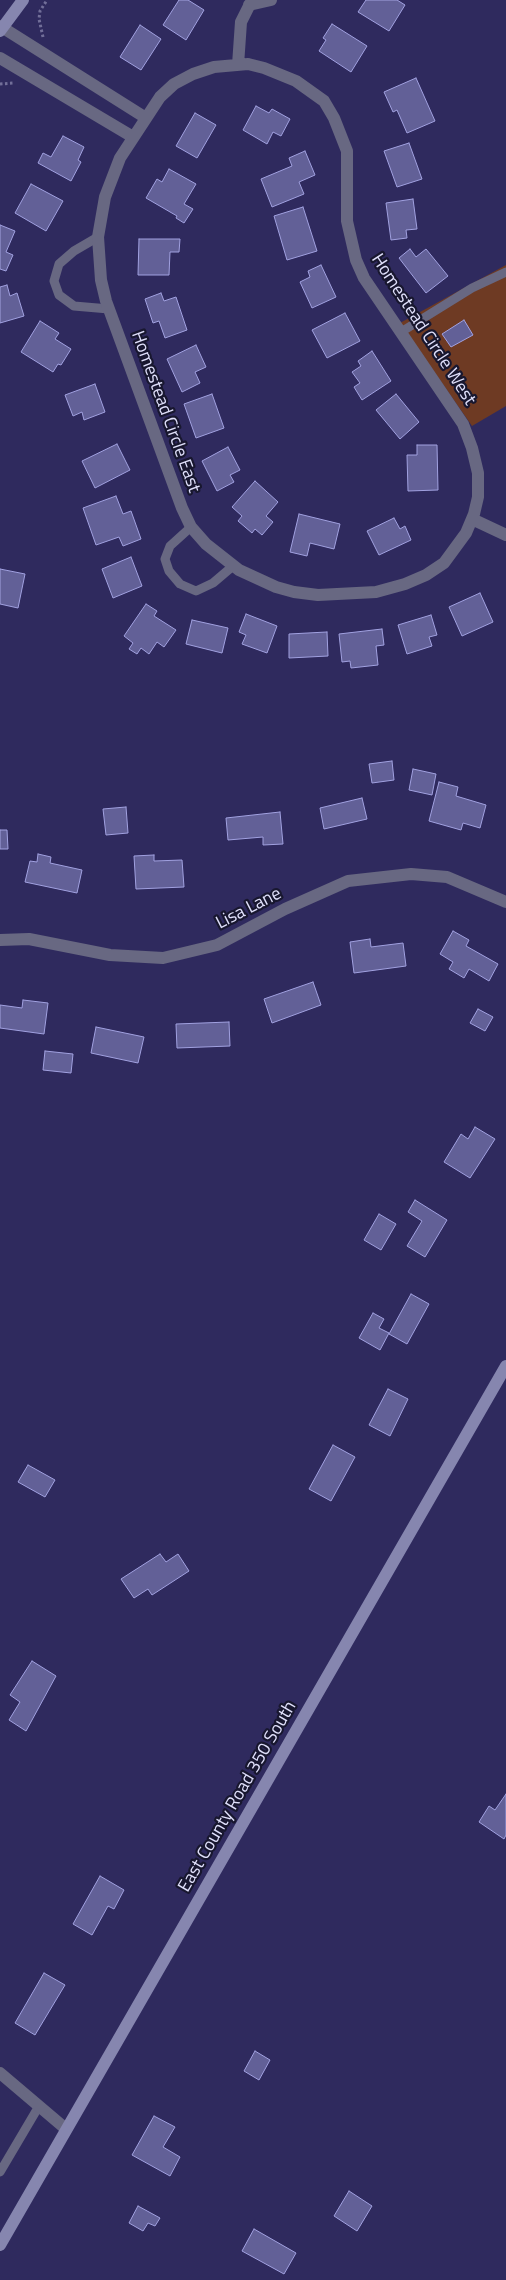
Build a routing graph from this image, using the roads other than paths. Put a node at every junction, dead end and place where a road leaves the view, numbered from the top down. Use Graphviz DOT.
graph roads {
  1 [pos="23,0"];
  2 [pos="271,0"];
  3 [pos="251,2"];
  4 [pos="1,28"];
  5 [pos="0,58"];
  6 [pos="238,65"];
  7 [pos="146,118"];
  8 [pos="133,138"];
  9 [pos="98,237"];
  10 [pos="506,272"];
  11 [pos="109,309"];
  12 [pos="401,332"];
  13 [pos="472,519"];
  14 [pos="191,527"];
  15 [pos="506,535"];
  16 [pos="233,566"];
  17 [pos="506,902"];
  18 [pos="0,940"];
  19 [pos="506,1366"];
  20 [pos="0,2073"];
  21 [pos="39,2106"];
  22 [pos="66,2129"];
  23 [pos="0,2172"];
  24 [pos="0,2245"];
  1 -- 4 [label="street"];
  2 -- 3 [label="street"];
  3 -- 6 [label="street"];
  4 -- 7 [label="street"];
  5 -- 8 [label="street"];
  6 -- 7 [label="street, Homestead Circle West"];
  6 -- 12 [label="street, Homestead Circle West"];
  7 -- 8 [label="street, Homestead Circle West"];
  8 -- 9 [label="street, Homestead Circle East"];
  9 -- 11 [label="street, Homestead Circle East"];
  9 -- 11 [label="lane"];
  10 -- 12 [label="lane"];
  11 -- 14 [label="street, Homestead Circle East"];
  12 -- 13 [label="street, Homestead Circle West"];
  13 -- 15 [label="street"];
  13 -- 16 [label="street, Homestead Circle East"];
  14 -- 16 [label="street, Homestead Circle East"];
  14 -- 16 [label="lane"];
  17 -- 18 [label="street, Lisa Lane"];
  19 -- 22 [label="street, East County Road 350 South"];
  20 -- 21 [label="street"];
  21 -- 22 [label="street"];
  21 -- 23 [label="lane"];
  22 -- 24 [label="street, East County Road 350 South"];
}
